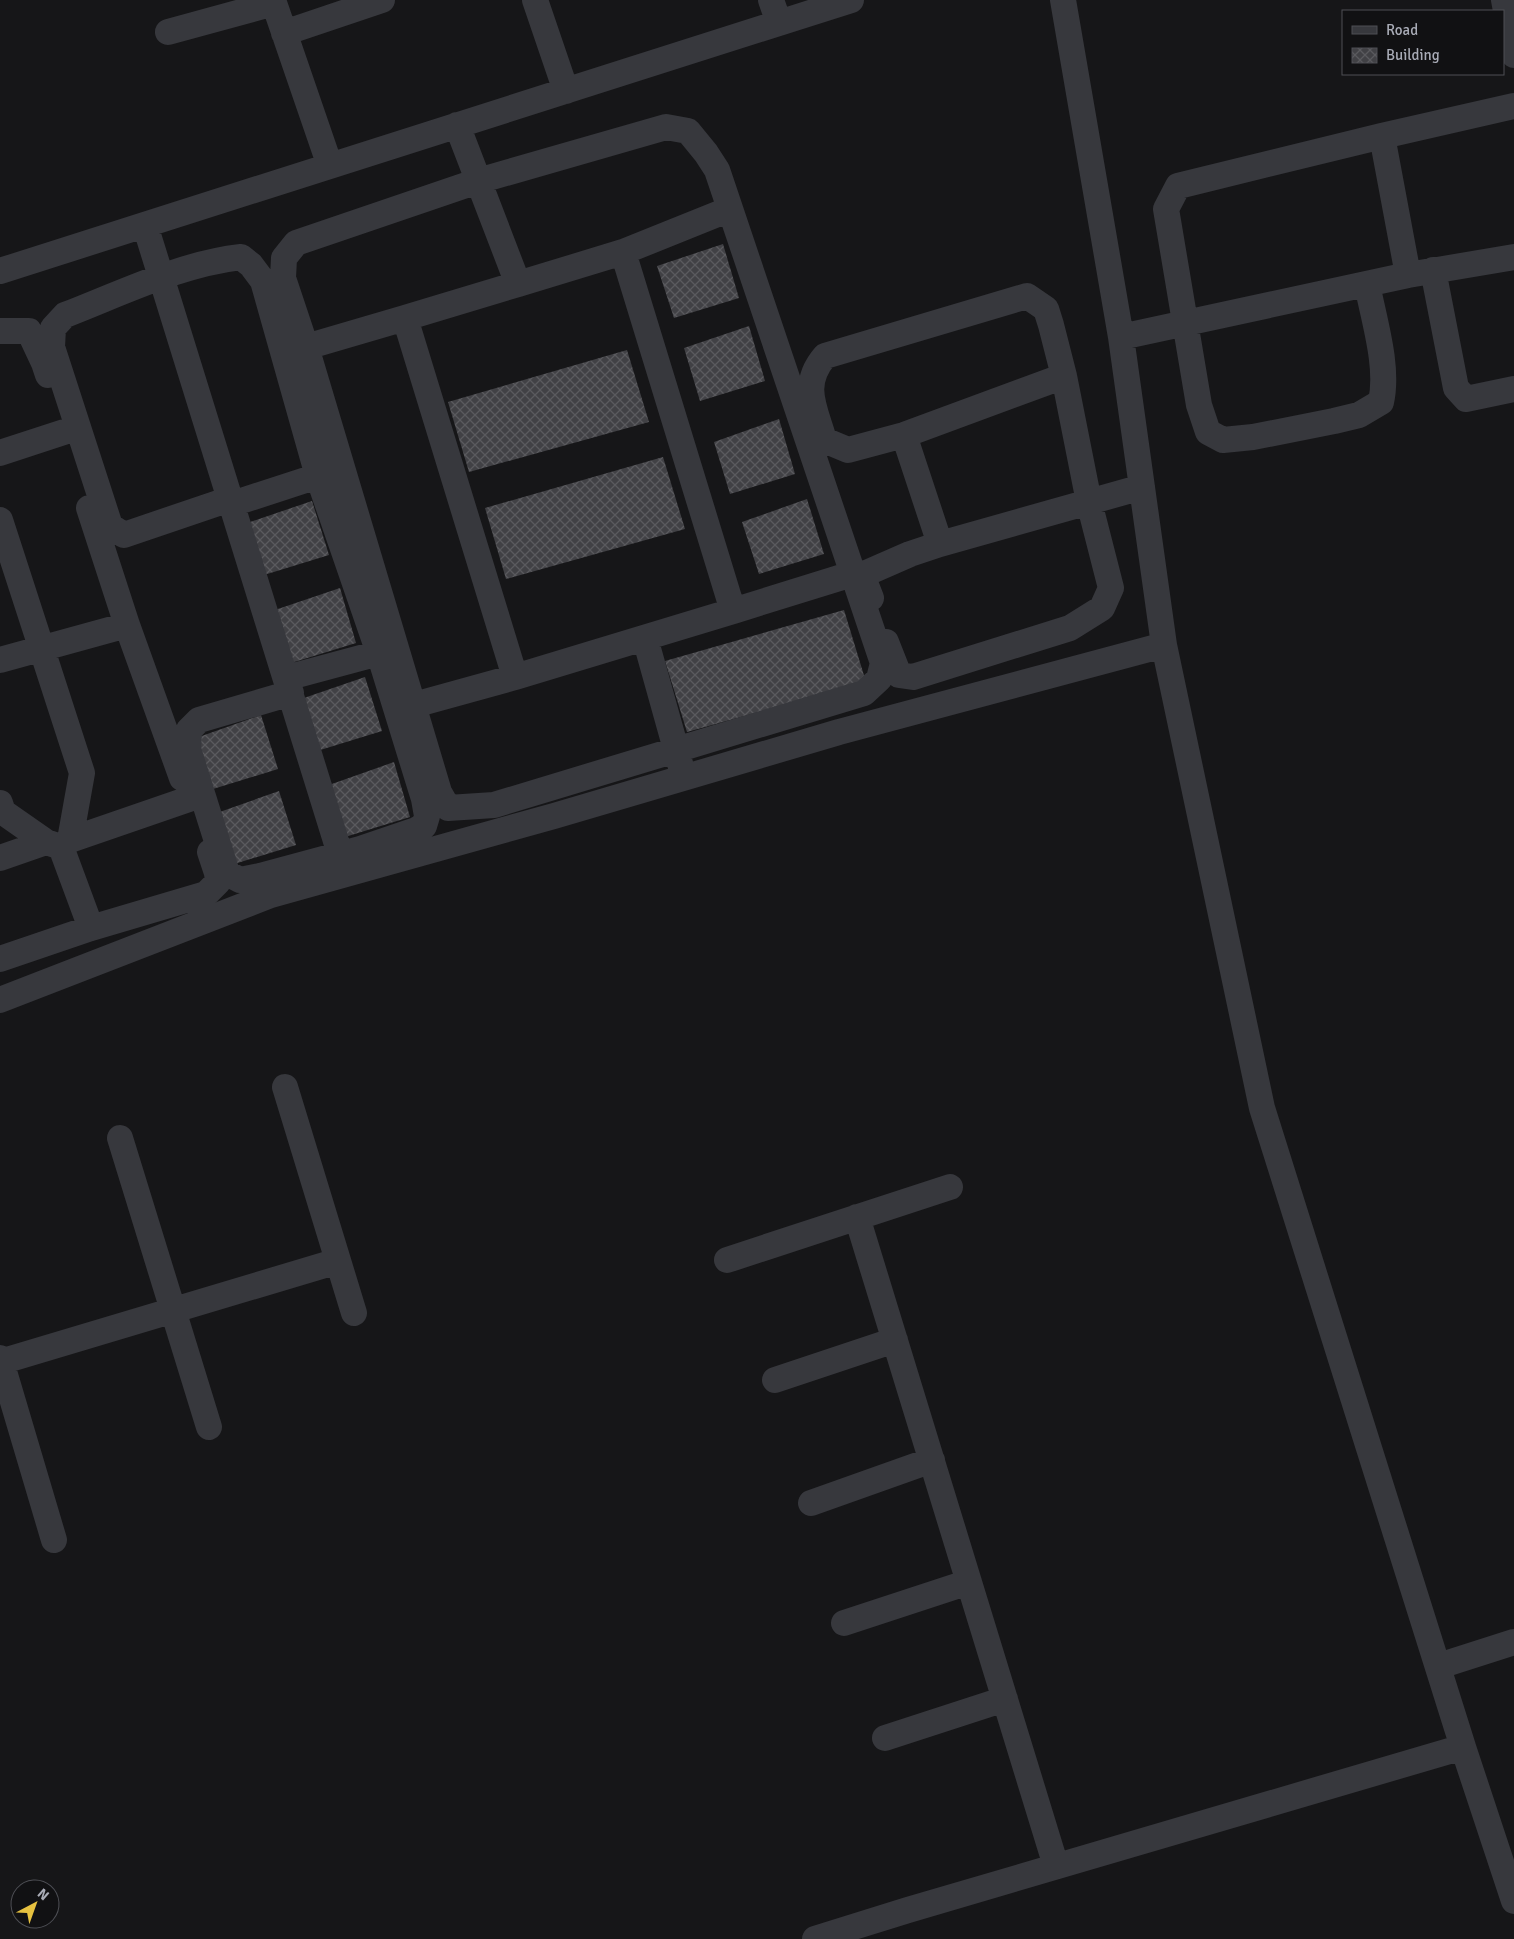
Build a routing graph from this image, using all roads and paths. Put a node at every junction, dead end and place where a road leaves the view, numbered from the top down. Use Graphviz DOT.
graph roads {
  1 [pos="382,0"];
  2 [pos="535,0"];
  3 [pos="852,0"];
  4 [pos="1063,0"];
  5 [pos="1504,0"];
  6 [pos="274,1"];
  7 [pos="775,11"];
  8 [pos="168,32"];
  9 [pos="284,32"];
  10 [pos="1514,55"];
  11 [pos="566,90"];
  12 [pos="1514,106"];
  13 [pos="457,125"];
  14 [pos="1382,136"];
  15 [pos="330,166"];
  16 [pos="478,181"];
  17 [pos="730,209"];
  18 [pos="145,225"];
  19 [pos="623,252"];
  20 [pos="1514,257"];
  21 [pos="0,271"];
  22 [pos="1420,272"];
  23 [pos="161,278"];
  24 [pos="518,284"];
  25 [pos="1367,284"];
  26 [pos="405,318"];
  27 [pos="1186,323"];
  28 [pos="0,331"];
  29 [pos="1121,337"];
  30 [pos="306,347"];
  31 [pos="1064,376"];
  32 [pos="1514,389"];
  33 [pos="64,432"];
  34 [pos="904,435"];
  35 [pos="0,453"];
  36 [pos="318,476"];
  37 [pos="1142,487"];
  38 [pos="231,502"];
  39 [pos="1089,502"];
  40 [pos="0,520"];
  41 [pos="940,544"];
  42 [pos="852,574"];
  43 [pos="733,611"];
  44 [pos="127,625"];
  45 [pos="645,638"];
  46 [pos="1164,645"];
  47 [pos="42,648"];
  48 [pos="379,653"];
  49 [pos="0,660"];
  50 [pos="516,677"];
  51 [pos="288,685"];
  52 [pos="414,705"];
  53 [pos="676,750"];
  54 [pos="684,777"];
  55 [pos="189,799"];
  56 [pos="0,804"];
  57 [pos="59,843"];
  58 [pos="340,854"];
  59 [pos="0,858"];
  60 [pos="91,928"];
  61 [pos="0,959"];
  62 [pos="0,1000"];
  63 [pos="285,1086"];
  64 [pos="120,1138"];
  65 [pos="950,1187"];
  66 [pos="857,1217"];
  67 [pos="727,1260"];
  68 [pos="338,1261"];
  69 [pos="172,1311"];
  70 [pos="354,1313"];
  71 [pos="895,1340"];
  72 [pos="1,1361"];
  73 [pos="775,1380"];
  74 [pos="209,1427"];
  75 [pos="932,1460"];
  76 [pos="811,1503"];
  77 [pos="54,1540"];
  78 [pos="969,1582"];
  79 [pos="844,1623"];
  80 [pos="1514,1642"];
  81 [pos="1438,1666"];
  82 [pos="1005,1699"];
  83 [pos="885,1738"];
  84 [pos="1463,1747"];
  85 [pos="1507,1860"];
  86 [pos="1056,1866"];
  87 [pos="1514,1901"];
  88 [pos="815,1939"];
  1 -- 9 [label="street"];
  2 -- 11 [label="street"];
  3 -- 7 [label="street"];
  4 -- 29 [label="street"];
  5 -- 10 [label="street"];
  6 -- 8 [label="street"];
  6 -- 9 [label="street"];
  7 -- 11 [label="street"];
  9 -- 15 [label="street"];
  11 -- 13 [label="street"];
  12 -- 14 [label="street"];
  13 -- 15 [label="street"];
  13 -- 16 [label="street"];
  14 -- 22 [label="street"];
  14 -- 27 [label="street"];
  15 -- 18 [label="street"];
  16 -- 17 [label="street"];
  16 -- 24 [label="street"];
  16 -- 30 [label="street"];
  17 -- 19 [label="street"];
  17 -- 42 [label="street"];
  18 -- 21 [label="street"];
  18 -- 23 [label="street"];
  19 -- 24 [label="street"];
  19 -- 43 [label="street"];
  20 -- 22 [label="street"];
  22 -- 25 [label="street"];
  22 -- 32 [label="street"];
  23 -- 36 [label="street"];
  23 -- 38 [label="street"];
  23 -- 38 [label="street"];
  24 -- 26 [label="street"];
  25 -- 27 [label="street"];
  25 -- 27 [label="street"];
  26 -- 30 [label="street"];
  26 -- 50 [label="street"];
  27 -- 29 [label="street"];
  28 -- 33 [label="street"];
  29 -- 37 [label="street"];
  30 -- 52 [label="street"];
  31 -- 34 [label="street"];
  31 -- 34 [label="street"];
  31 -- 39 [label="street"];
  33 -- 35 [label="street"];
  33 -- 44 [label="street"];
  34 -- 41 [label="street"];
  36 -- 38 [label="street"];
  36 -- 48 [label="street"];
  37 -- 39 [label="street"];
  37 -- 46 [label="street"];
  38 -- 51 [label="street"];
  39 -- 41 [label="street"];
  39 -- 41 [label="street"];
  40 -- 47 [label="street"];
  42 -- 43 [label="street"];
  42 -- 53 [label="street"];
  43 -- 45 [label="street"];
  44 -- 47 [label="street"];
  44 -- 55 [label="street"];
  45 -- 50 [label="street"];
  45 -- 53 [label="street"];
  46 -- 54 [label="street"];
  46 -- 81 [label="street"];
  47 -- 49 [label="street"];
  47 -- 57 [label="street"];
  48 -- 51 [label="street"];
  48 -- 58 [label="street"];
  50 -- 52 [label="street"];
  51 -- 58 [label="street"];
  51 -- 58 [label="street"];
  52 -- 53 [label="street"];
  53 -- 54 [label="street"];
  54 -- 62 [label="street"];
  55 -- 57 [label="street"];
  55 -- 60 [label="street"];
  56 -- 57 [label="street"];
  57 -- 59 [label="street"];
  57 -- 60 [label="street"];
  60 -- 61 [label="street"];
  63 -- 68 [label="street"];
  64 -- 69 [label="street"];
  65 -- 66 [label="street"];
  66 -- 67 [label="street"];
  66 -- 71 [label="street"];
  68 -- 69 [label="street"];
  68 -- 70 [label="street"];
  69 -- 72 [label="street"];
  69 -- 74 [label="street"];
  71 -- 73 [label="street"];
  71 -- 75 [label="street"];
  72 -- 77 [label="street"];
  75 -- 76 [label="street"];
  75 -- 78 [label="street"];
  78 -- 79 [label="street"];
  78 -- 82 [label="street"];
  80 -- 81 [label="street"];
  81 -- 84 [label="street"];
  82 -- 83 [label="street"];
  82 -- 86 [label="street"];
  84 -- 85 [label="street"];
  84 -- 86 [label="street"];
  85 -- 87 [label="street"];
  86 -- 88 [label="street"];
}
